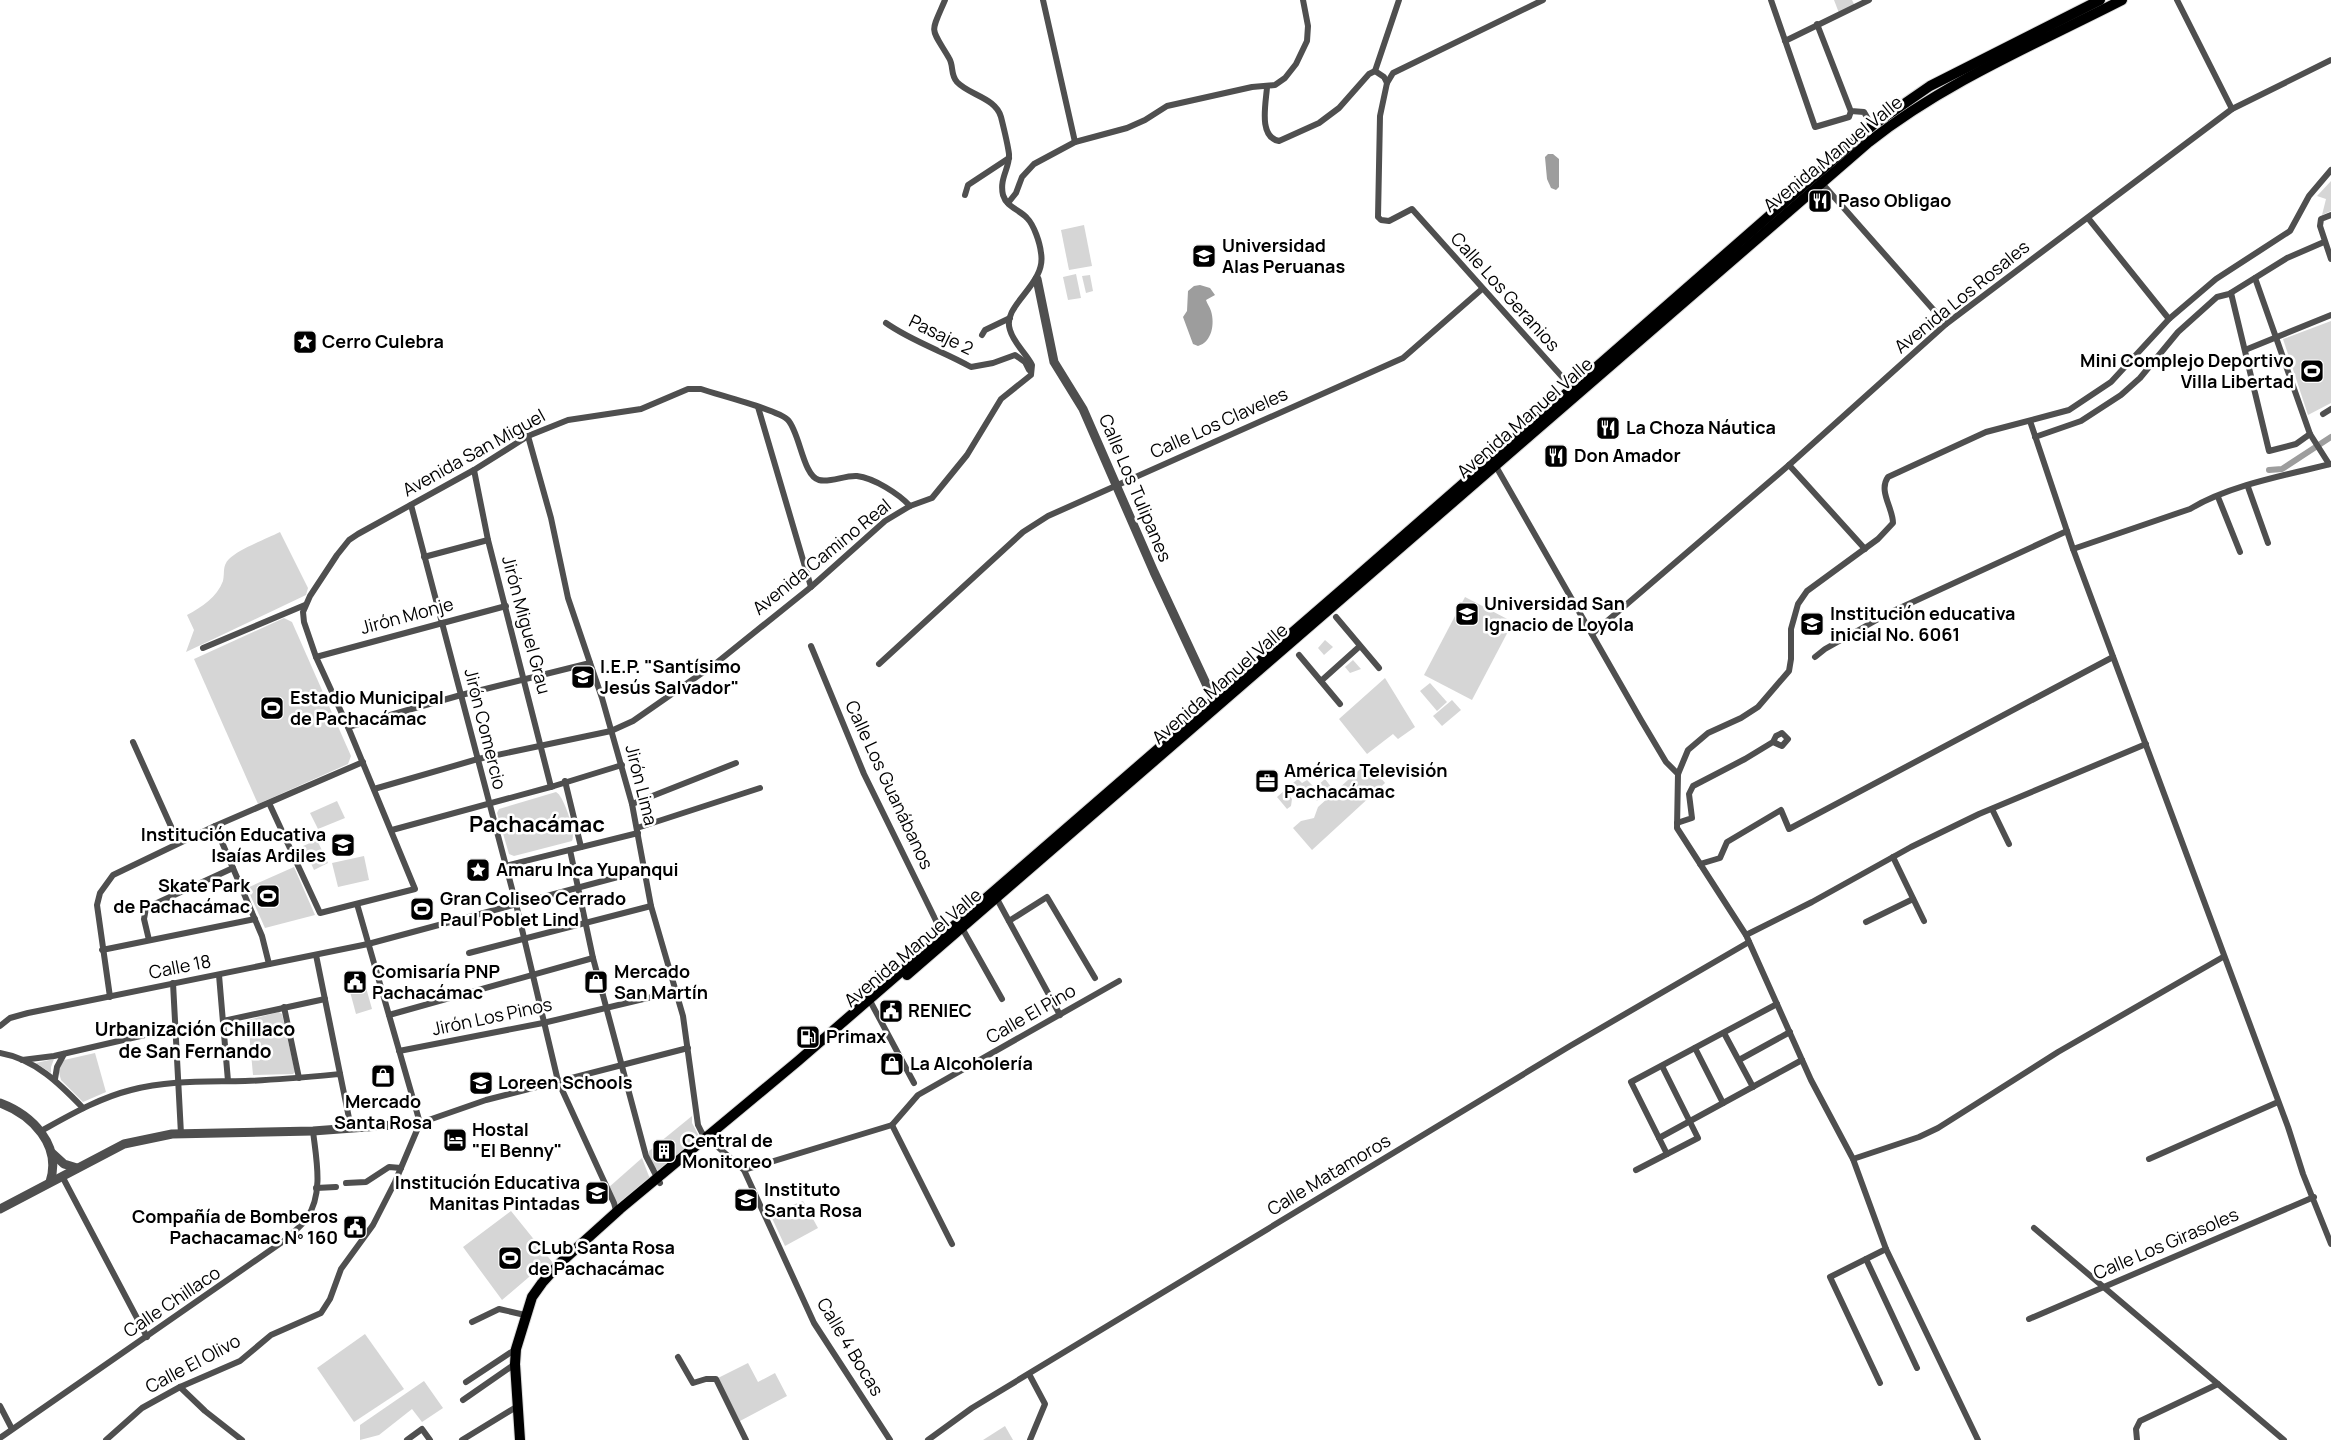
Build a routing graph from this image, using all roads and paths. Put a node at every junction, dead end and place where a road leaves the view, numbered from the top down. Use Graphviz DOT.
graph roads {
  1 [pos="945,0"];
  2 [pos="1043,0"];
  3 [pos="1303,0"];
  4 [pos="1399,0"];
  5 [pos="1543,0"];
  6 [pos="1869,0"];
  7 [pos="2100,0"];
  8 [pos="2122,0"];
  9 [pos="2177,0"];
  10 [pos="1774,1"];
  11 [pos="1817,24"];
  12 [pos="1785,41"];
  13 [pos="2331,60"];
  14 [pos="1375,71"];
  15 [pos="1387,83"];
  16 [pos="1267,87"];
  17 [pos="2232,109"];
  18 [pos="1851,111"];
  19 [pos="1872,126"];
  20 [pos="1075,142"];
  21 [pos="1009,158"];
  22 [pos="2331,170"];
  23 [pos="1818,179"];
  24 [pos="965,195"];
  25 [pos="1008,203"];
  26 [pos="2331,215"];
  27 [pos="2088,218"];
  28 [pos="2324,242"];
  29 [pos="2331,259"];
  30 [pos="2255,278"];
  31 [pos="1037,279"];
  32 [pos="1482,289"];
  33 [pos="2231,292"];
  34 [pos="2331,315"];
  35 [pos="1010,318"];
  36 [pos="2169,319"];
  37 [pos="886,323"];
  38 [pos="1946,324"];
  39 [pos="982,335"];
  40 [pos="2277,337"];
  41 [pos="2245,350"];
  42 [pos="1030,376"];
  43 [pos="1574,391"];
  44 [pos="758,407"];
  45 [pos="2331,409"];
  46 [pos="2323,414"];
  47 [pos="2030,421"];
  48 [pos="2310,434"];
  49 [pos="528,436"];
  50 [pos="2035,437"];
  51 [pos="2329,461"];
  52 [pos="1493,462"];
  53 [pos="1789,465"];
  54 [pos="474,470"];
  55 [pos="1116,484"];
  56 [pos="2248,487"];
  57 [pos="2218,497"];
  58 [pos="411,505"];
  59 [pos="910,506"];
  60 [pos="2067,530"];
  61 [pos="488,540"];
  62 [pos="2268,543"];
  63 [pos="1865,548"];
  64 [pos="2073,549"];
  65 [pos="2240,552"];
  66 [pos="424,556"];
  67 [pos="811,586"];
  68 [pos="305,605"];
  69 [pos="506,606"];
  70 [pos="1336,617"];
  71 [pos="442,622"];
  72 [pos="1592,634"];
  73 [pos="811,646"];
  74 [pos="1360,646"];
  75 [pos="203,648"];
  76 [pos="1299,655"];
  77 [pos="316,657"];
  78 [pos="1815,657"];
  79 [pos="2114,657"];
  80 [pos="590,663"];
  81 [pos="878,664"];
  82 [pos="1378,668"];
  83 [pos="524,680"];
  84 [pos="1321,681"];
  85 [pos="461,695"];
  86 [pos="1215,704"];
  87 [pos="1340,704"];
  88 [pos="348,727"];
  89 [pos="611,731"];
  90 [pos="133,742"];
  91 [pos="1773,742"];
  92 [pos="2146,744"];
  93 [pos="541,747"];
  94 [pos="478,759"];
  95 [pos="363,762"];
  96 [pos="736,763"];
  97 [pos="622,765"];
  98 [pos="1678,774"];
  99 [pos="564,781"];
  100 [pos="551,787"];
  101 [pos="760,788"];
  102 [pos="374,789"];
  103 [pos="269,803"];
  104 [pos="488,804"];
  105 [pos="632,804"];
  106 [pos="1992,809"];
  107 [pos="1677,823"];
  108 [pos="215,826"];
  109 [pos="392,830"];
  110 [pos="638,830"];
  111 [pos="178,842"];
  112 [pos="2009,844"];
  113 [pos="581,848"];
  114 [pos="570,850"];
  115 [pos="1893,857"];
  116 [pos="1700,864"];
  117 [pos="505,866"];
  118 [pos="233,868"];
  119 [pos="644,870"];
  120 [pos="578,888"];
  121 [pos="997,899"];
  122 [pos="1913,899"];
  123 [pos="357,904"];
  124 [pos="516,904"];
  125 [pos="651,906"];
  126 [pos="255,918"];
  127 [pos="1009,921"];
  128 [pos="1924,921"];
  129 [pos="1866,922"];
  130 [pos="587,923"];
  131 [pos="962,928"];
  132 [pos="943,935"];
  133 [pos="1746,935"];
  134 [pos="524,939"];
  135 [pos="149,940"];
  136 [pos="1750,942"];
  137 [pos="368,944"];
  138 [pos="102,950"];
  139 [pos="469,953"];
  140 [pos="316,954"];
  141 [pos="2223,957"];
  142 [pos="594,958"];
  143 [pos="269,964"];
  144 [pos="219,975"];
  145 [pos="532,976"];
  146 [pos="1094,978"];
  147 [pos="1119,981"];
  148 [pos="173,983"];
  149 [pos="677,991"];
  150 [pos="110,997"];
  151 [pos="325,999"];
  152 [pos="1002,999"];
  153 [pos="870,1002"];
  154 [pos="1778,1004"];
  155 [pos="608,1007"];
  156 [pos="284,1008"];
  157 [pos="1060,1014"];
  158 [pos="389,1015"];
  159 [pos="223,1020"];
  160 [pos="542,1023"];
  161 [pos="0,1026"];
  162 [pos="175,1028"];
  163 [pos="1790,1032"];
  164 [pos="1724,1033"];
  165 [pos="688,1048"];
  166 [pos="1695,1048"];
  167 [pos="399,1051"];
  168 [pos="0,1053"];
  169 [pos="64,1054"];
  170 [pos="22,1060"];
  171 [pos="1739,1060"];
  172 [pos="1802,1060"];
  173 [pos="623,1066"];
  174 [pos="1662,1066"];
  175 [pos="340,1074"];
  176 [pos="299,1078"];
  177 [pos="55,1079"];
  178 [pos="178,1081"];
  179 [pos="228,1081"];
  180 [pos="558,1081"];
  181 [pos="914,1083"];
  182 [pos="1753,1087"];
  183 [pos="2278,1102"];
  184 [pos="0,1103"];
  185 [pos="1723,1103"];
  186 [pos="83,1108"];
  187 [pos="1690,1121"];
  188 [pos="420,1123"];
  189 [pos="892,1125"];
  190 [pos="351,1128"];
  191 [pos="313,1130"];
  192 [pos="41,1131"];
  193 [pos="181,1134"];
  194 [pos="1659,1138"];
  195 [pos="710,1139"];
  196 [pos="52,1153"];
  197 [pos="1667,1154"];
  198 [pos="1853,1159"];
  199 [pos="2149,1159"];
  200 [pos="77,1168"];
  201 [pos="401,1168"];
  202 [pos="744,1170"];
  203 [pos="1636,1170"];
  204 [pos="62,1176"];
  205 [pos="659,1181"];
  206 [pos="50,1182"];
  207 [pos="346,1183"];
  208 [pos="336,1187"];
  209 [pos="316,1188"];
  210 [pos="2314,1197"];
  211 [pos="0,1208"];
  212 [pos="617,1214"];
  213 [pos="2034,1228"];
  214 [pos="952,1244"];
  215 [pos="2331,1244"];
  216 [pos="1886,1249"];
  217 [pos="1866,1259"];
  218 [pos="2103,1288"];
  219 [pos="525,1315"];
  220 [pos="2029,1320"];
  221 [pos="472,1322"];
  222 [pos="147,1337"];
  223 [pos="516,1349"];
  224 [pos="678,1357"];
  225 [pos="514,1364"];
  226 [pos="1917,1368"];
  227 [pos="1029,1374"];
  228 [pos="466,1382"];
  229 [pos="1880,1384"];
  230 [pos="2218,1384"];
  231 [pos="180,1387"];
  232 [pos="463,1400"];
  233 [pos="0,1406"];
  234 [pos="518,1406"];
  235 [pos="12,1429"];
  236 [pos="0,1438"];
  237 [pos="106,1440"];
  238 [pos="242,1440"];
  239 [pos="407,1440"];
  240 [pos="430,1440"];
  241 [pos="462,1440"];
  242 [pos="520,1440"];
  243 [pos="746,1440"];
  244 [pos="890,1440"];
  245 [pos="928,1440"];
  246 [pos="1030,1440"];
  247 [pos="1978,1440"];
  248 [pos="2137,1440"];
  249 [pos="2284,1440"];
  1 -- 21 [label="street"];
  2 -- 20 [label="street"];
  3 -- 16 [label="street"];
  4 -- 14 [label="street"];
  5 -- 15 [label="street"];
  6 -- 11 [label="street"];
  7 -- 19 [label="main road, Avenida Manuel Valle"];
  8 -- 23 [label="main road, Avenida Manuel Valle"];
  9 -- 17 [label="street"];
  10 -- 12 [label="street"];
  11 -- 12 [label="street"];
  11 -- 18 [label="street"];
  12 -- 18 [label="street"];
  13 -- 17 [label="street, Avenida Los Rosales"];
  14 -- 15 [label="street"];
  14 -- 16 [label="street"];
  15 -- 32 [label="street, Calle Los Geranios"];
  16 -- 20 [label="street"];
  17 -- 27 [label="street, Avenida Los Rosales"];
  18 -- 19 [label="street"];
  19 -- 23 [label="main road, Avenida Manuel Valle"];
  20 -- 25 [label="street"];
  21 -- 24 [label="street"];
  21 -- 25 [label="street"];
  22 -- 36 [label="street"];
  23 -- 38 [label="street"];
  23 -- 43 [label="main road, Avenida Manuel Valle"];
  25 -- 31 [label="street"];
  26 -- 28 [label="street"];
  27 -- 36 [label="street"];
  27 -- 38 [label="street, Avenida Los Rosales"];
  28 -- 29 [label="street"];
  28 -- 30 [label="street"];
  30 -- 33 [label="street"];
  30 -- 40 [label="street"];
  31 -- 35 [label="street"];
  31 -- 55 [label="street, Calle Los Tulipanes"];
  32 -- 43 [label="street, Calle Los Geranios"];
  32 -- 55 [label="street, Calle Los Claveles"];
  33 -- 41 [label="street"];
  33 -- 50 [label="street"];
  34 -- 40 [label="street"];
  35 -- 39 [label="street"];
  35 -- 42 [label="street"];
  36 -- 47 [label="street"];
  37 -- 42 [label="street, Pasaje 2"];
  38 -- 53 [label="street, Avenida Los Rosales"];
  40 -- 41 [label="street"];
  40 -- 48 [label="street"];
  41 -- 48 [label="street"];
  42 -- 59 [label="street, Avenida Camino Real"];
  43 -- 52 [label="main road, Avenida Manuel Valle"];
  44 -- 49 [label="street, Avenida San Miguel"];
  44 -- 59 [label="street, Avenida San Miguel"];
  44 -- 67 [label="street"];
  45 -- 46 [label="street"];
  47 -- 50 [label="street"];
  47 -- 63 [label="street"];
  48 -- 51 [label="street"];
  49 -- 54 [label="street, Avenida San Miguel"];
  49 -- 80 [label="street, Jirón Lima"];
  50 -- 60 [label="street"];
  51 -- 56 [label="street"];
  52 -- 72 [label="street"];
  52 -- 86 [label="main road, Avenida Manuel Valle"];
  53 -- 63 [label="street"];
  53 -- 72 [label="street, Avenida Los Rosales"];
  54 -- 58 [label="street, Avenida San Miguel"];
  54 -- 61 [label="street, Jirón Miguel Grau"];
  55 -- 81 [label="street, Calle Los Claveles"];
  55 -- 86 [label="street, Calle Los Tulipanes"];
  56 -- 57 [label="street"];
  56 -- 62 [label="street"];
  57 -- 64 [label="street"];
  57 -- 65 [label="street"];
  58 -- 66 [label="street, Jirón Comercio"];
  58 -- 68 [label="street, Avenida San Miguel"];
  59 -- 67 [label="street, Avenida Camino Real"];
  60 -- 64 [label="street"];
  60 -- 78 [label="street"];
  61 -- 66 [label="street"];
  61 -- 69 [label="street, Jirón Miguel Grau"];
  63 -- 98 [label="street"];
  64 -- 79 [label="street"];
  66 -- 71 [label="street, Jirón Comercio"];
  67 -- 89 [label="street, Avenida Camino Real"];
  68 -- 75 [label="street"];
  68 -- 77 [label="street"];
  69 -- 71 [label="street, Jirón Monje"];
  69 -- 83 [label="street, Jirón Miguel Grau"];
  70 -- 74 [label="street"];
  71 -- 77 [label="street, Jirón Monje"];
  71 -- 85 [label="street, Jirón Comercio"];
  72 -- 98 [label="street"];
  73 -- 132 [label="street, Calle Los Guanábanos"];
  74 -- 82 [label="street"];
  74 -- 84 [label="street"];
  76 -- 84 [label="street"];
  77 -- 88 [label="street"];
  79 -- 92 [label="street"];
  79 -- 116 [label="street"];
  80 -- 83 [label="street"];
  80 -- 89 [label="street, Jirón Lima"];
  83 -- 85 [label="street"];
  83 -- 93 [label="street, Jirón Miguel Grau"];
  84 -- 87 [label="street"];
  85 -- 88 [label="street"];
  85 -- 94 [label="street, Jirón Comercio"];
  86 -- 121 [label="main road, Avenida Manuel Valle"];
  86 -- 132 [label="main road, Avenida Manuel Valle"];
  88 -- 95 [label="street"];
  89 -- 93 [label="street, Avenida Camino Real"];
  89 -- 97 [label="street, Jirón Lima"];
  90 -- 111 [label="street"];
  91 -- 107 [label="street"];
  92 -- 106 [label="street"];
  92 -- 141 [label="street"];
  93 -- 94 [label="street, Avenida Camino Real"];
  93 -- 100 [label="street, Jirón Miguel Grau"];
  94 -- 102 [label="street, Avenida Camino Real"];
  94 -- 104 [label="street, Jirón Comercio"];
  95 -- 102 [label="street"];
  95 -- 103 [label="street"];
  96 -- 105 [label="street"];
  97 -- 99 [label="street"];
  97 -- 105 [label="street, Jirón Lima"];
  98 -- 107 [label="street"];
  99 -- 100 [label="street"];
  99 -- 113 [label="street"];
  100 -- 104 [label="street"];
  101 -- 110 [label="street"];
  102 -- 109 [label="street"];
  103 -- 108 [label="street"];
  103 -- 123 [label="street"];
  104 -- 109 [label="street"];
  104 -- 117 [label="street, Jirón Comercio"];
  105 -- 110 [label="street, Jirón Lima"];
  106 -- 112 [label="street"];
  106 -- 115 [label="street"];
  107 -- 116 [label="street"];
  108 -- 111 [label="street"];
  108 -- 118 [label="street"];
  109 -- 123 [label="street"];
  110 -- 113 [label="street"];
  110 -- 119 [label="street, Jirón Lima"];
  111 -- 138 [label="street"];
  113 -- 114 [label="street"];
  114 -- 117 [label="street"];
  114 -- 120 [label="street"];
  115 -- 122 [label="street"];
  115 -- 133 [label="street"];
  116 -- 133 [label="street"];
  117 -- 124 [label="street, Jirón Comercio"];
  118 -- 126 [label="street"];
  118 -- 135 [label="street"];
  119 -- 120 [label="street, Calle 18"];
  119 -- 125 [label="street, Jirón Lima"];
  120 -- 124 [label="street, Calle 18"];
  120 -- 130 [label="street"];
  121 -- 127 [label="street"];
  121 -- 131 [label="main road, Avenida Manuel Valle"];
  122 -- 128 [label="street"];
  122 -- 129 [label="street"];
  123 -- 137 [label="street"];
  124 -- 134 [label="street, Jirón Comercio"];
  124 -- 137 [label="street, Calle 18"];
  125 -- 130 [label="street"];
  125 -- 149 [label="street, Jirón Lima"];
  126 -- 135 [label="street"];
  126 -- 143 [label="street"];
  127 -- 146 [label="street"];
  127 -- 157 [label="street"];
  130 -- 134 [label="street"];
  130 -- 142 [label="street"];
  131 -- 152 [label="street"];
  131 -- 153 [label="main road, Avenida Manuel Valle"];
  132 -- 153 [label="main road, Avenida Manuel Valle"];
  133 -- 136 [label="street"];
  134 -- 139 [label="street"];
  134 -- 145 [label="street, Jirón Comercio"];
  135 -- 138 [label="street"];
  136 -- 154 [label="street"];
  136 -- 227 [label="street, Calle Matamoros"];
  137 -- 140 [label="street, Calle 18"];
  137 -- 158 [label="street"];
  138 -- 150 [label="street"];
  140 -- 143 [label="street, Calle 18"];
  140 -- 151 [label="street"];
  141 -- 183 [label="street"];
  141 -- 198 [label="street"];
  142 -- 145 [label="street"];
  142 -- 155 [label="street"];
  143 -- 144 [label="street, Calle 18"];
  144 -- 148 [label="street, Calle 18"];
  144 -- 159 [label="street"];
  145 -- 158 [label="street"];
  145 -- 160 [label="street, Jirón Comercio"];
  147 -- 157 [label="street, Calle El Pino"];
  148 -- 150 [label="street, Calle 18"];
  148 -- 162 [label="street"];
  149 -- 155 [label="street, Jirón Los Pinos"];
  149 -- 165 [label="street, Jirón Lima"];
  150 -- 161 [label="street, Calle 18"];
  151 -- 156 [label="street"];
  151 -- 175 [label="street"];
  153 -- 181 [label="street"];
  153 -- 195 [label="main road, Avenida Manuel Valle"];
  154 -- 163 [label="street"];
  154 -- 164 [label="street"];
  155 -- 160 [label="street, Jirón Los Pinos"];
  155 -- 173 [label="street"];
  156 -- 159 [label="street"];
  156 -- 176 [label="street"];
  157 -- 189 [label="street, Calle El Pino"];
  158 -- 167 [label="street"];
  159 -- 179 [label="street"];
  160 -- 167 [label="street, Jirón Los Pinos"];
  160 -- 180 [label="street, Jirón Comercio"];
  162 -- 169 [label="street"];
  162 -- 178 [label="street"];
  163 -- 171 [label="street"];
  163 -- 172 [label="street"];
  164 -- 166 [label="street"];
  164 -- 171 [label="street"];
  165 -- 173 [label="street"];
  165 -- 195 [label="street, Jirón Lima"];
  166 -- 174 [label="street"];
  166 -- 185 [label="street"];
  167 -- 188 [label="street"];
  168 -- 170 [label="street"];
  169 -- 170 [label="street"];
  169 -- 177 [label="street"];
  170 -- 177 [label="street"];
  171 -- 182 [label="street"];
  172 -- 182 [label="street"];
  172 -- 198 [label="street"];
  173 -- 180 [label="street"];
  173 -- 205 [label="street"];
  174 -- 187 [label="street"];
  174 -- 194 [label="street"];
  175 -- 176 [label="street"];
  175 -- 190 [label="street"];
  176 -- 179 [label="street"];
  177 -- 186 [label="street"];
  178 -- 179 [label="street"];
  178 -- 186 [label="street"];
  178 -- 193 [label="street"];
  180 -- 188 [label="street"];
  180 -- 212 [label="street, Jirón Comercio"];
  182 -- 185 [label="street"];
  183 -- 199 [label="street"];
  183 -- 210 [label="street"];
  184 -- 192 [label="street"];
  185 -- 187 [label="street"];
  186 -- 192 [label="street"];
  187 -- 194 [label="street"];
  187 -- 197 [label="street"];
  188 -- 190 [label="street"];
  188 -- 201 [label="street, Calle El Olivo"];
  189 -- 202 [label="street"];
  189 -- 214 [label="street"];
  190 -- 191 [label="street"];
  191 -- 193 [label="street"];
  191 -- 209 [label="street, Calle Chillaco"];
  192 -- 196 [label="street"];
  193 -- 200 [label="street"];
  194 -- 197 [label="street"];
  195 -- 202 [label="street, Calle 4 Bocas"];
  195 -- 205 [label="main road, Avenida Manuel Valle"];
  196 -- 200 [label="street"];
  196 -- 206 [label="street"];
  197 -- 203 [label="street"];
  198 -- 216 [label="street"];
  200 -- 204 [label="street"];
  201 -- 207 [label="street"];
  201 -- 231 [label="street, Calle El Olivo"];
  202 -- 244 [label="street, Calle 4 Bocas"];
  204 -- 206 [label="street"];
  204 -- 222 [label="street"];
  205 -- 212 [label="main road, Avenida Manuel Valle"];
  206 -- 211 [label="street"];
  208 -- 209 [label="street"];
  209 -- 222 [label="street, Calle Chillaco"];
  210 -- 215 [label="street"];
  210 -- 218 [label="street, Calle Los Girasoles"];
  212 -- 219 [label="main road, Avenida Manuel Valle"];
  213 -- 218 [label="street"];
  216 -- 217 [label="street"];
  216 -- 247 [label="street"];
  217 -- 226 [label="street"];
  217 -- 229 [label="street"];
  218 -- 220 [label="street, Calle Los Girasoles"];
  218 -- 230 [label="street"];
  219 -- 221 [label="street"];
  219 -- 223 [label="main road, Avenida Manuel Valle"];
  222 -- 235 [label="street, Calle Chillaco"];
  223 -- 225 [label="main road, Avenida Manuel Valle"];
  223 -- 228 [label="street"];
  224 -- 243 [label="street"];
  225 -- 232 [label="street"];
  225 -- 234 [label="main road, Avenida Manuel Valle"];
  227 -- 245 [label="street, Calle Matamoros"];
  227 -- 246 [label="street"];
  230 -- 248 [label="street"];
  230 -- 249 [label="street"];
  231 -- 237 [label="street, Calle El Olivo"];
  231 -- 238 [label="street"];
  233 -- 235 [label="street"];
  234 -- 241 [label="street"];
  234 -- 242 [label="main road, Avenida Manuel Valle"];
  235 -- 236 [label="street, Calle Chillaco"];
  239 -- 240 [label="street"];
}
